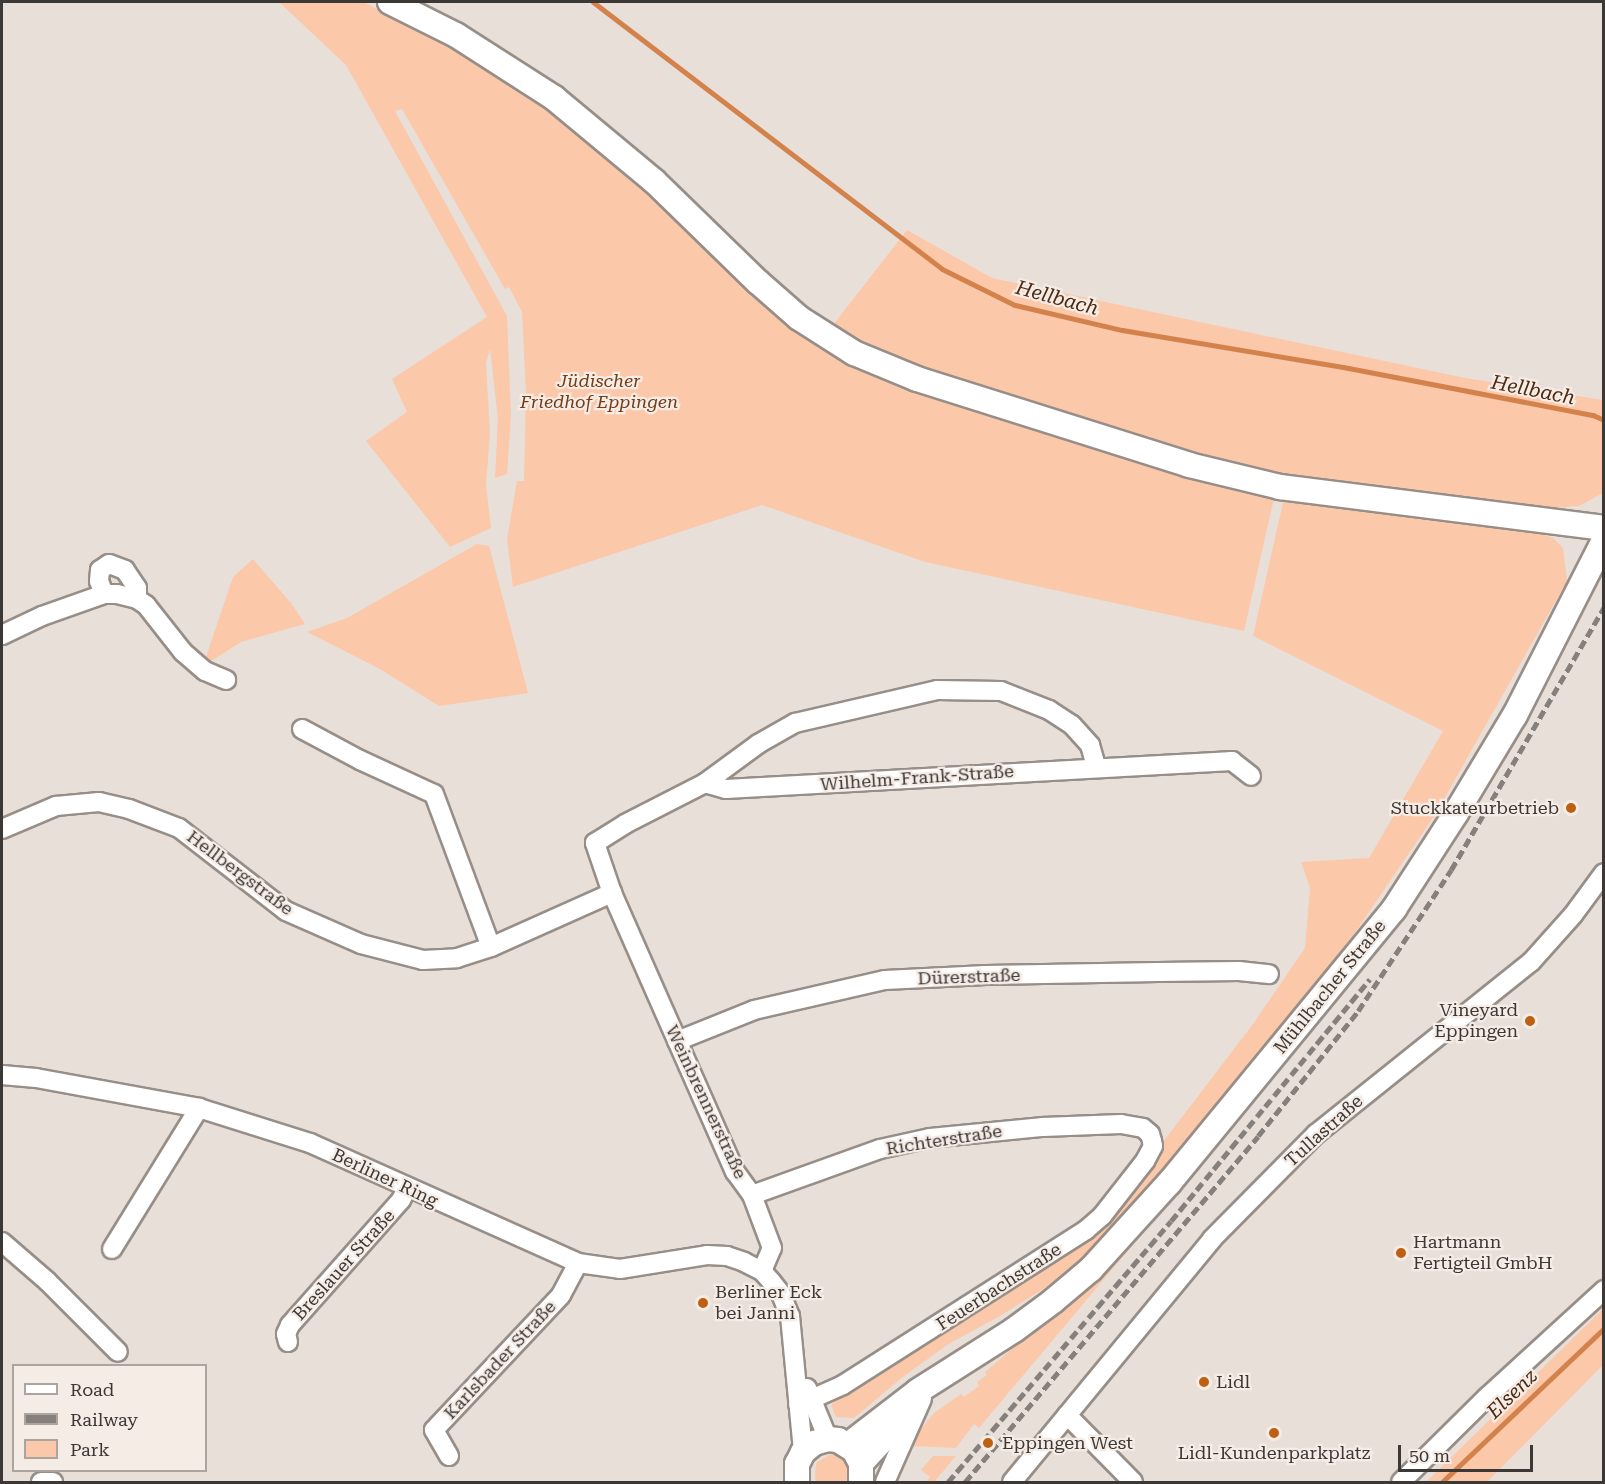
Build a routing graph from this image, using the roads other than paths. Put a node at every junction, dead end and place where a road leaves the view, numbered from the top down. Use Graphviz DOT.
graph roads {
  1 [pos="390,2"];
  2 [pos="1604,528"];
  3 [pos="1604,540"];
  4 [pos="104,594"];
  5 [pos="137,599"];
  6 [pos="2,635"];
  7 [pos="226,680"];
  8 [pos="302,729"];
  9 [pos="1095,766"];
  10 [pos="1251,776"];
  11 [pos="705,783"];
  12 [pos="2,829"];
  13 [pos="1604,873"];
  14 [pos="612,893"];
  15 [pos="491,947"];
  16 [pos="1269,974"];
  17 [pos="677,1041"];
  18 [pos="2,1075"];
  19 [pos="200,1108"];
  20 [pos="1143,1128"];
  21 [pos="406,1188"];
  22 [pos="752,1196"];
  23 [pos="2,1242"];
  24 [pos="112,1248"];
  25 [pos="578,1263"];
  26 [pos="762,1271"];
  27 [pos="1604,1290"];
  28 [pos="288,1342"];
  29 [pos="118,1352"];
  30 [pos="966,1362"];
  31 [pos="922,1399"];
  32 [pos="805,1402"];
  33 [pos="1067,1415"];
  34 [pos="449,1456"];
  35 [pos="850,1457"];
  36 [pos="796,1472"];
  37 [pos="41,1482"];
  38 [pos="53,1482"];
  39 [pos="885,1482"];
  40 [pos="1012,1482"];
  41 [pos="1133,1482"];
  42 [pos="1401,1482"];
  1 -- 2 [label="street"];
  3 -- 30 [label="street, Mühlbacher Straße"];
  4 -- 5 [label="street"];
  4 -- 5 [label="street"];
  4 -- 6 [label="street"];
  5 -- 7 [label="street"];
  8 -- 15 [label="street"];
  9 -- 10 [label="street, Wilhelm-Frank-Straße"];
  9 -- 11 [label="street, Wilhelm-Frank-Straße"];
  9 -- 11 [label="street"];
  11 -- 14 [label="street, Weinbrennerstraße"];
  12 -- 15 [label="street, Hellbergstraße"];
  13 -- 33 [label="street, Tullastraße"];
  14 -- 15 [label="street, Hellbergstraße"];
  14 -- 17 [label="street, Weinbrennerstraße"];
  16 -- 17 [label="street, Dürerstraße"];
  17 -- 22 [label="street, Weinbrennerstraße"];
  18 -- 19 [label="street, Berliner Ring"];
  19 -- 21 [label="street, Berliner Ring"];
  19 -- 24 [label="street"];
  20 -- 22 [label="street, Richterstraße"];
  20 -- 32 [label="street, Feuerbachstraße"];
  21 -- 25 [label="street, Berliner Ring"];
  21 -- 28 [label="street, Breslauer Straße"];
  22 -- 26 [label="street, Weinbrennerstraße"];
  23 -- 29 [label="street"];
  25 -- 26 [label="street, Berliner Ring"];
  25 -- 34 [label="street, Karlsbader Straße"];
  26 -- 32 [label="street"];
  27 -- 42 [label="street"];
  30 -- 31 [label="street, Mühlbacher Straße"];
  30 -- 35 [label="street, Mühlbacher Straße"];
  31 -- 35 [label="street, Mühlbacher Straße"];
  31 -- 39 [label="street, Mühlbacher Straße"];
  32 -- 35 [label="street"];
  32 -- 36 [label="street"];
  33 -- 40 [label="street, Tullastraße"];
  33 -- 41 [label="street"];
  35 -- 36 [label="street"];
  37 -- 38 [label="street"];
}
